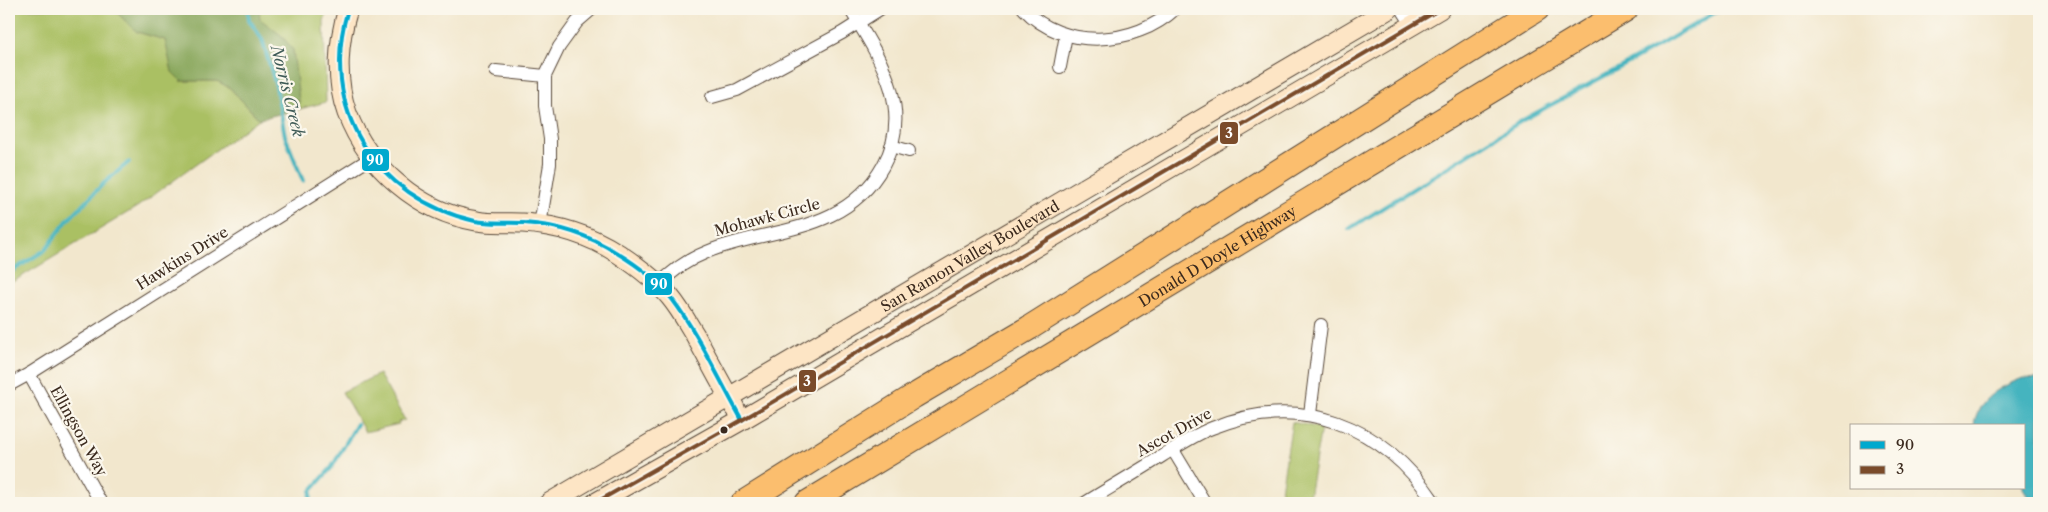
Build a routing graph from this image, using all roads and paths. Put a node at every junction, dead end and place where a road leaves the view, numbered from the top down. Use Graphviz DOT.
graph roads {
  1 [pos="348,9"];
  2 [pos="592,9"];
  3 [pos="850,9"];
  4 [pos="880,9"];
  5 [pos="1024,9"];
  6 [pos="1175,9"];
  7 [pos="1389,9"];
  8 [pos="1402,9"];
  9 [pos="1440,9"];
  10 [pos="1536,9"];
  11 [pos="1626,9"];
  12 [pos="858,23"];
  13 [pos="1412,26"];
  14 [pos="1066,35"];
  15 [pos="1060,67"];
  16 [pos="496,70"];
  17 [pos="545,76"];
  18 [pos="712,97"];
  19 [pos="891,146"];
  20 [pos="909,152"];
  21 [pos="371,158"];
  22 [pos="540,224"];
  23 [pos="659,285"];
  24 [pos="1321,325"];
  25 [pos="29,374"];
  26 [pos="9,385"];
  27 [pos="730,398"];
  28 [pos="1310,414"];
  29 [pos="742,420"];
  30 [pos="1172,450"];
  31 [pos="101,503"];
  32 [pos="549,503"];
  33 [pos="595,503"];
  34 [pos="743,503"];
  35 [pos="807,503"];
  36 [pos="1085,503"];
  37 [pos="1205,503"];
  38 [pos="1434,503"];
  1 -- 21 [label="main road"];
  2 -- 17 [label="street"];
  3 -- 12 [label="street, Mohawk Circle"];
  4 -- 12 [label="street"];
  5 -- 14 [label="street"];
  6 -- 14 [label="street"];
  7 -- 27 [label="main road, San Ramon Valley Boulevard"];
  8 -- 13 [label="street"];
  9 -- 13 [label="main road, San Ramon Valley Boulevard"];
  10 -- 34 [label="highway"];
  11 -- 35 [label="highway, Donald D Doyle Highway"];
  12 -- 18 [label="street"];
  12 -- 19 [label="street, Mohawk Circle"];
  13 -- 29 [label="main road, San Ramon Valley Boulevard"];
  14 -- 15 [label="street"];
  16 -- 17 [label="street"];
  17 -- 22 [label="street"];
  19 -- 20 [label="street"];
  19 -- 23 [label="street, Mohawk Circle"];
  21 -- 22 [label="main road"];
  21 -- 25 [label="street, Hawkins Drive"];
  22 -- 23 [label="main road"];
  23 -- 27 [label="main road"];
  24 -- 28 [label="street"];
  25 -- 26 [label="street, Hawkins Drive"];
  25 -- 31 [label="street, Ellingson Way"];
  27 -- 29 [label="main road"];
  27 -- 32 [label="main road, San Ramon Valley Boulevard"];
  28 -- 30 [label="street, Ascot Drive"];
  28 -- 38 [label="street, Ascot Drive"];
  29 -- 33 [label="main road, San Ramon Valley Boulevard"];
  30 -- 36 [label="street, Ascot Drive"];
  30 -- 37 [label="street"];
}
